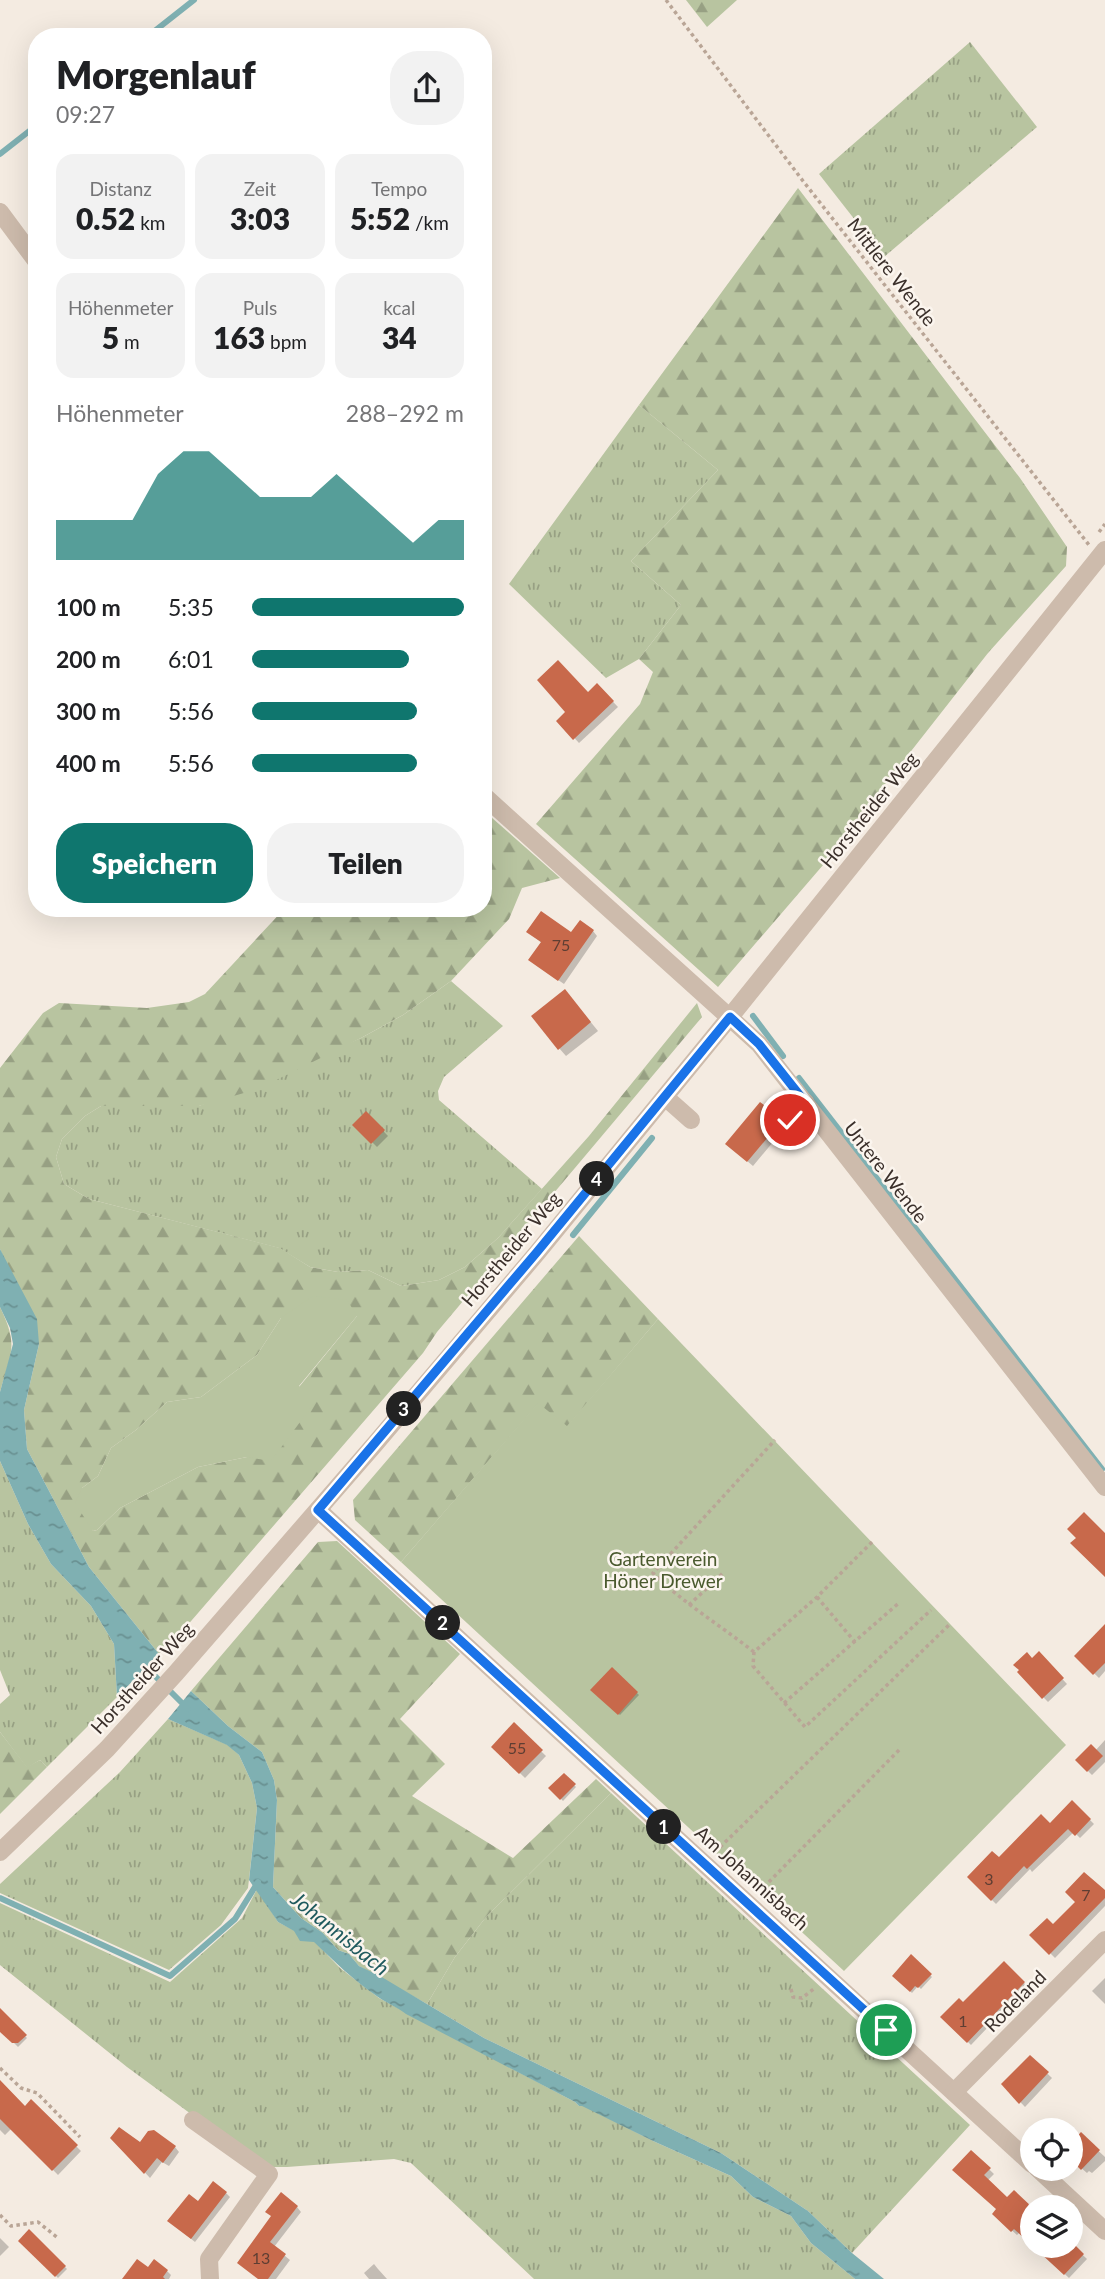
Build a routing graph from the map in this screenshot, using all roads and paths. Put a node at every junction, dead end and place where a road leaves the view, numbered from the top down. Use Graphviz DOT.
graph roads {
  1 [pos="666,0"];
  2 [pos="0,212"];
  3 [pos="28,250"];
  4 [pos="1103,553"];
  5 [pos="492,803"];
  6 [pos="730,1017"];
  7 [pos="665,1097"];
  8 [pos="805,1102"];
  9 [pos="691,1120"];
  10 [pos="790,1120"];
  11 [pos="775,1440"];
  12 [pos="1105,1487"];
  13 [pos="318,1510"];
  14 [pos="872,1542"];
  15 [pos="723,1573"];
  16 [pos="817,1597"];
  17 [pos="900,1602"];
  18 [pos="690,1605"];
  19 [pos="931,1610"];
  20 [pos="950,1624"];
  21 [pos="855,1642"];
  22 [pos="754,1652"];
  23 [pos="784,1703"];
  24 [pos="900,1749"];
  25 [pos="0,1852"];
  26 [pos="704,1863"];
  27 [pos="748,1903"];
  28 [pos="1105,1940"];
  29 [pos="791,1989"];
  30 [pos="813,1990"];
  31 [pos="0,2068"];
  32 [pos="954,2092"];
  33 [pos="193,2120"];
  34 [pos="80,2137"];
  35 [pos="1020,2153"];
  36 [pos="1051,2181"];
  37 [pos="0,2215"];
  38 [pos="1105,2231"];
  39 [pos="58,2238"];
  40 [pos="210,2279"];
  1 -- 4 [label="path, Mittlere Wende"];
  2 -- 3 [label="street"];
  4 -- 6 [label="street, Horstheider Weg"];
  5 -- 6 [label="street, Untere Wende"];
  6 -- 7 [label="street, Horstheider Weg"];
  6 -- 8 [label="street, Untere Wende"];
  7 -- 9 [label="street"];
  7 -- 13 [label="street, Horstheider Weg"];
  8 -- 10 [label="street"];
  8 -- 12 [label="street, Untere Wende"];
  11 -- 18 [label="path"];
  13 -- 25 [label="street, Horstheider Weg"];
  13 -- 26 [label="street, Am Johannisbach"];
  14 -- 16 [label="path"];
  15 -- 18 [label="path"];
  16 -- 21 [label="path"];
  16 -- 22 [label="path"];
  17 -- 21 [label="path"];
  18 -- 22 [label="path"];
  19 -- 23 [label="path"];
  20 -- 26 [label="path"];
  21 -- 23 [label="path"];
  22 -- 23 [label="path"];
  24 -- 27 [label="path"];
  26 -- 27 [label="street, Am Johannisbach"];
  27 -- 32 [label="street, Am Johannisbach"];
  28 -- 32 [label="street, Rodeland"];
  29 -- 30 [label="path"];
  31 -- 34 [label="path"];
  32 -- 35 [label="street, Am Johannisbach"];
  33 -- 40 [label="street"];
  36 -- 38 [label="street"];
  37 -- 39 [label="path"];
}
